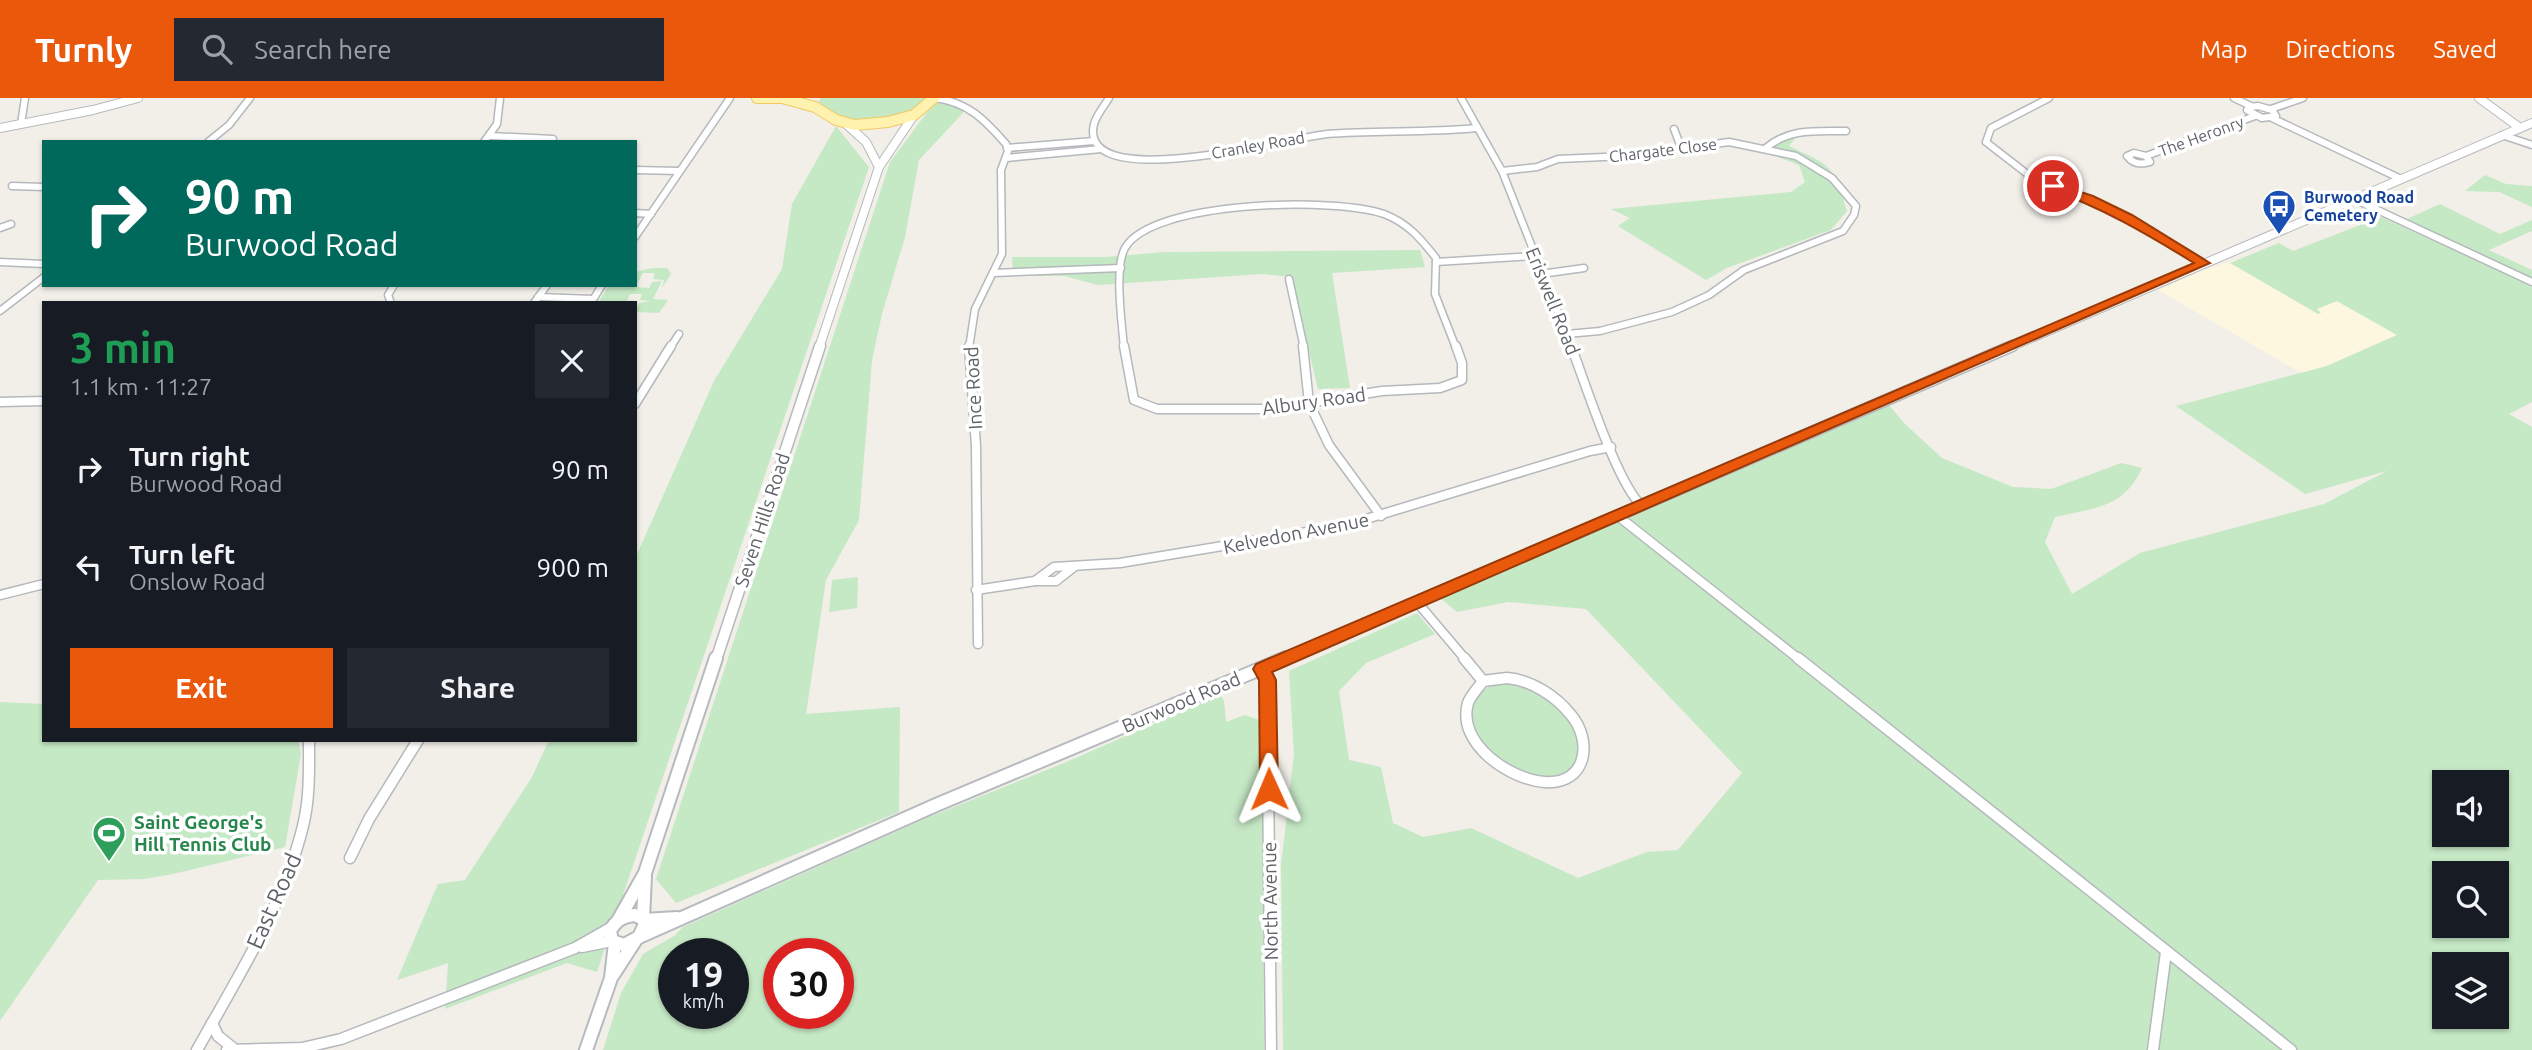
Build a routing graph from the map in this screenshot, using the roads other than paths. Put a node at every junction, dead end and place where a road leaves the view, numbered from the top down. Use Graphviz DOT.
graph roads {
  1 [pos="25,98"];
  2 [pos="138,98"];
  3 [pos="250,98"];
  4 [pos="500,98"];
  5 [pos="730,98"];
  6 [pos="757,98"];
  7 [pos="789,98"];
  8 [pos="935,98"];
  9 [pos="1109,98"];
  10 [pos="1461,98"];
  11 [pos="2049,98"];
  12 [pos="2234,98"];
  13 [pos="2303,98"];
  14 [pos="2479,98"];
  15 [pos="782,99"];
  16 [pos="816,103"];
  17 [pos="2250,106"];
  18 [pos="2271,109"];
  19 [pos="914,115"];
  20 [pos="2255,116"];
  21 [pos="2272,118"];
  22 [pos="2532,122"];
  23 [pos="844,123"];
  24 [pos="21,124"];
  25 [pos="0,128"];
  26 [pos="1476,128"];
  27 [pos="2519,128"];
  28 [pos="1674,129"];
  29 [pos="1846,131"];
  30 [pos="2502,135"];
  31 [pos="490,136"];
  32 [pos="553,139"];
  33 [pos="210,140"];
  34 [pos="486,140"];
  35 [pos="1094,141"];
  36 [pos="2532,145"];
  37 [pos="1681,147"];
  38 [pos="1007,148"];
  39 [pos="1766,148"];
  40 [pos="1101,149"];
  41 [pos="2146,156"];
  42 [pos="1006,158"];
  43 [pos="879,167"];
  44 [pos="637,170"];
  45 [pos="678,171"];
  46 [pos="1502,171"];
  47 [pos="2401,179"];
  48 [pos="12,186"];
  49 [pos="42,187"];
  50 [pos="2354,199"];
  51 [pos="637,213"];
  52 [pos="651,214"];
  53 [pos="11,224"];
  54 [pos="0,228"];
  55 [pos="637,234"];
  56 [pos="1534,256"];
  57 [pos="0,262"];
  58 [pos="1436,262"];
  59 [pos="2204,263"];
  60 [pos="42,264"];
  61 [pos="1121,268"];
  62 [pos="1584,268"];
  63 [pos="993,273"];
  64 [pos="1541,274"];
  65 [pos="42,279"];
  66 [pos="1289,279"];
  67 [pos="2532,282"];
  68 [pos="536,300"];
  69 [pos="592,301"];
  70 [pos="0,311"];
  71 [pos="679,334"];
  72 [pos="1567,334"];
  73 [pos="42,401"];
  74 [pos="637,401"];
  75 [pos="0,402"];
  76 [pos="1309,404"];
  77 [pos="1611,447"];
  78 [pos="1642,506"];
  79 [pos="1381,516"];
  80 [pos="1618,516"];
  81 [pos="42,584"];
  82 [pos="976,590"];
  83 [pos="0,595"];
  84 [pos="1417,602"];
  85 [pos="978,644"];
  86 [pos="1262,669"];
  87 [pos="1483,681"];
  88 [pos="309,742"];
  89 [pos="417,742"];
  90 [pos="350,858"];
  91 [pos="645,873"];
  92 [pos="680,918"];
  93 [pos="643,919"];
  94 [pos="614,933"];
  95 [pos="637,939"];
  96 [pos="2166,952"];
  97 [pos="611,978"];
  98 [pos="212,1023"];
  99 [pos="230,1049"];
  100 [pos="197,1050"];
  101 [pos="586,1050"];
  102 [pos="1271,1050"];
  103 [pos="2153,1050"];
  104 [pos="2291,1050"];
  1 -- 24 [label="street"];
  2 -- 24 [label="street"];
  3 -- 33 [label="street"];
  4 -- 31 [label="street"];
  5 -- 45 [label="street"];
  6 -- 15 [label="main road"];
  7 -- 15 [label="main road"];
  8 -- 19 [label="main road"];
  8 -- 38 [label="street"];
  9 -- 35 [label="street"];
  10 -- 26 [label="street, Eriswell Road"];
  11 -- 59 [label="street"];
  12 -- 17 [label="street"];
  13 -- 18 [label="street"];
  14 -- 27 [label="street"];
  15 -- 16 [label="main road"];
  16 -- 23 [label="main road"];
  17 -- 18 [label="street"];
  17 -- 20 [label="street"];
  18 -- 21 [label="street"];
  19 -- 23 [label="main road"];
  19 -- 43 [label="street, Seven Hills Road"];
  20 -- 21 [label="street"];
  20 -- 41 [label="street, The Heronry"];
  21 -- 47 [label="street"];
  22 -- 27 [label="street, Burwood Road"];
  23 -- 43 [label="street"];
  24 -- 25 [label="street"];
  26 -- 40 [label="street, Cranley Road"];
  26 -- 46 [label="street, Eriswell Road"];
  27 -- 30 [label="street, Burwood Road"];
  28 -- 37 [label="street"];
  29 -- 39 [label="street"];
  30 -- 36 [label="street"];
  30 -- 47 [label="street, Burwood Road"];
  31 -- 32 [label="street"];
  31 -- 34 [label="street"];
  35 -- 38 [label="street"];
  35 -- 40 [label="street"];
  37 -- 39 [label="street, Chargate Close"];
  37 -- 46 [label="street, Chargate Close"];
  38 -- 42 [label="street, Ince Road"];
  39 -- 72 [label="street, Chargate Close"];
  40 -- 42 [label="street"];
  42 -- 63 [label="street, Ince Road"];
  43 -- 91 [label="street, Seven Hills Road"];
  44 -- 45 [label="street"];
  45 -- 52 [label="street"];
  46 -- 56 [label="street, Eriswell Road"];
  47 -- 50 [label="street, Burwood Road"];
  48 -- 49 [label="street"];
  50 -- 59 [label="street, Burwood Road"];
  50 -- 67 [label="street"];
  51 -- 52 [label="street"];
  52 -- 55 [label="street"];
  53 -- 54 [label="street"];
  56 -- 58 [label="street"];
  56 -- 64 [label="street, Eriswell Road"];
  57 -- 60 [label="street"];
  58 -- 61 [label="street"];
  58 -- 76 [label="street, Albury Road"];
  59 -- 78 [label="street, Burwood Road"];
  61 -- 63 [label="street"];
  61 -- 76 [label="street, Albury Road"];
  62 -- 64 [label="street"];
  63 -- 82 [label="street, Ince Road"];
  64 -- 72 [label="street, Eriswell Road"];
  65 -- 70 [label="street"];
  66 -- 76 [label="street"];
  68 -- 69 [label="street"];
  71 -- 74 [label="street"];
  72 -- 77 [label="street, Eriswell Road"];
  73 -- 75 [label="street"];
  76 -- 79 [label="street"];
  77 -- 78 [label="street, Eriswell Road"];
  77 -- 79 [label="street, Kelvedon Avenue"];
  78 -- 80 [label="street, Burwood Road"];
  79 -- 82 [label="street, Kelvedon Avenue"];
  80 -- 84 [label="street, Burwood Road"];
  80 -- 96 [label="street"];
  81 -- 83 [label="street"];
  82 -- 85 [label="street, Ince Road"];
  84 -- 86 [label="street, Burwood Road"];
  84 -- 87 [label="street"];
  86 -- 92 [label="street, Burwood Road"];
  86 -- 102 [label="street, North Avenue"];
  87 -- 87 [label="street"];
  88 -- 98 [label="street, East Road"];
  89 -- 90 [label="street"];
  91 -- 93 [label="street"];
  91 -- 94 [label="street"];
  92 -- 93 [label="street, Burwood Road"];
  92 -- 95 [label="street, Burwood Road"];
  93 -- 94 [label="street, Burwood Road"];
  93 -- 95 [label="street"];
  94 -- 95 [label="street"];
  94 -- 97 [label="street"];
  94 -- 99 [label="street"];
  95 -- 97 [label="street"];
  96 -- 103 [label="street"];
  96 -- 104 [label="street"];
  97 -- 101 [label="street"];
  98 -- 99 [label="street"];
  98 -- 100 [label="street, East Road"];
}
